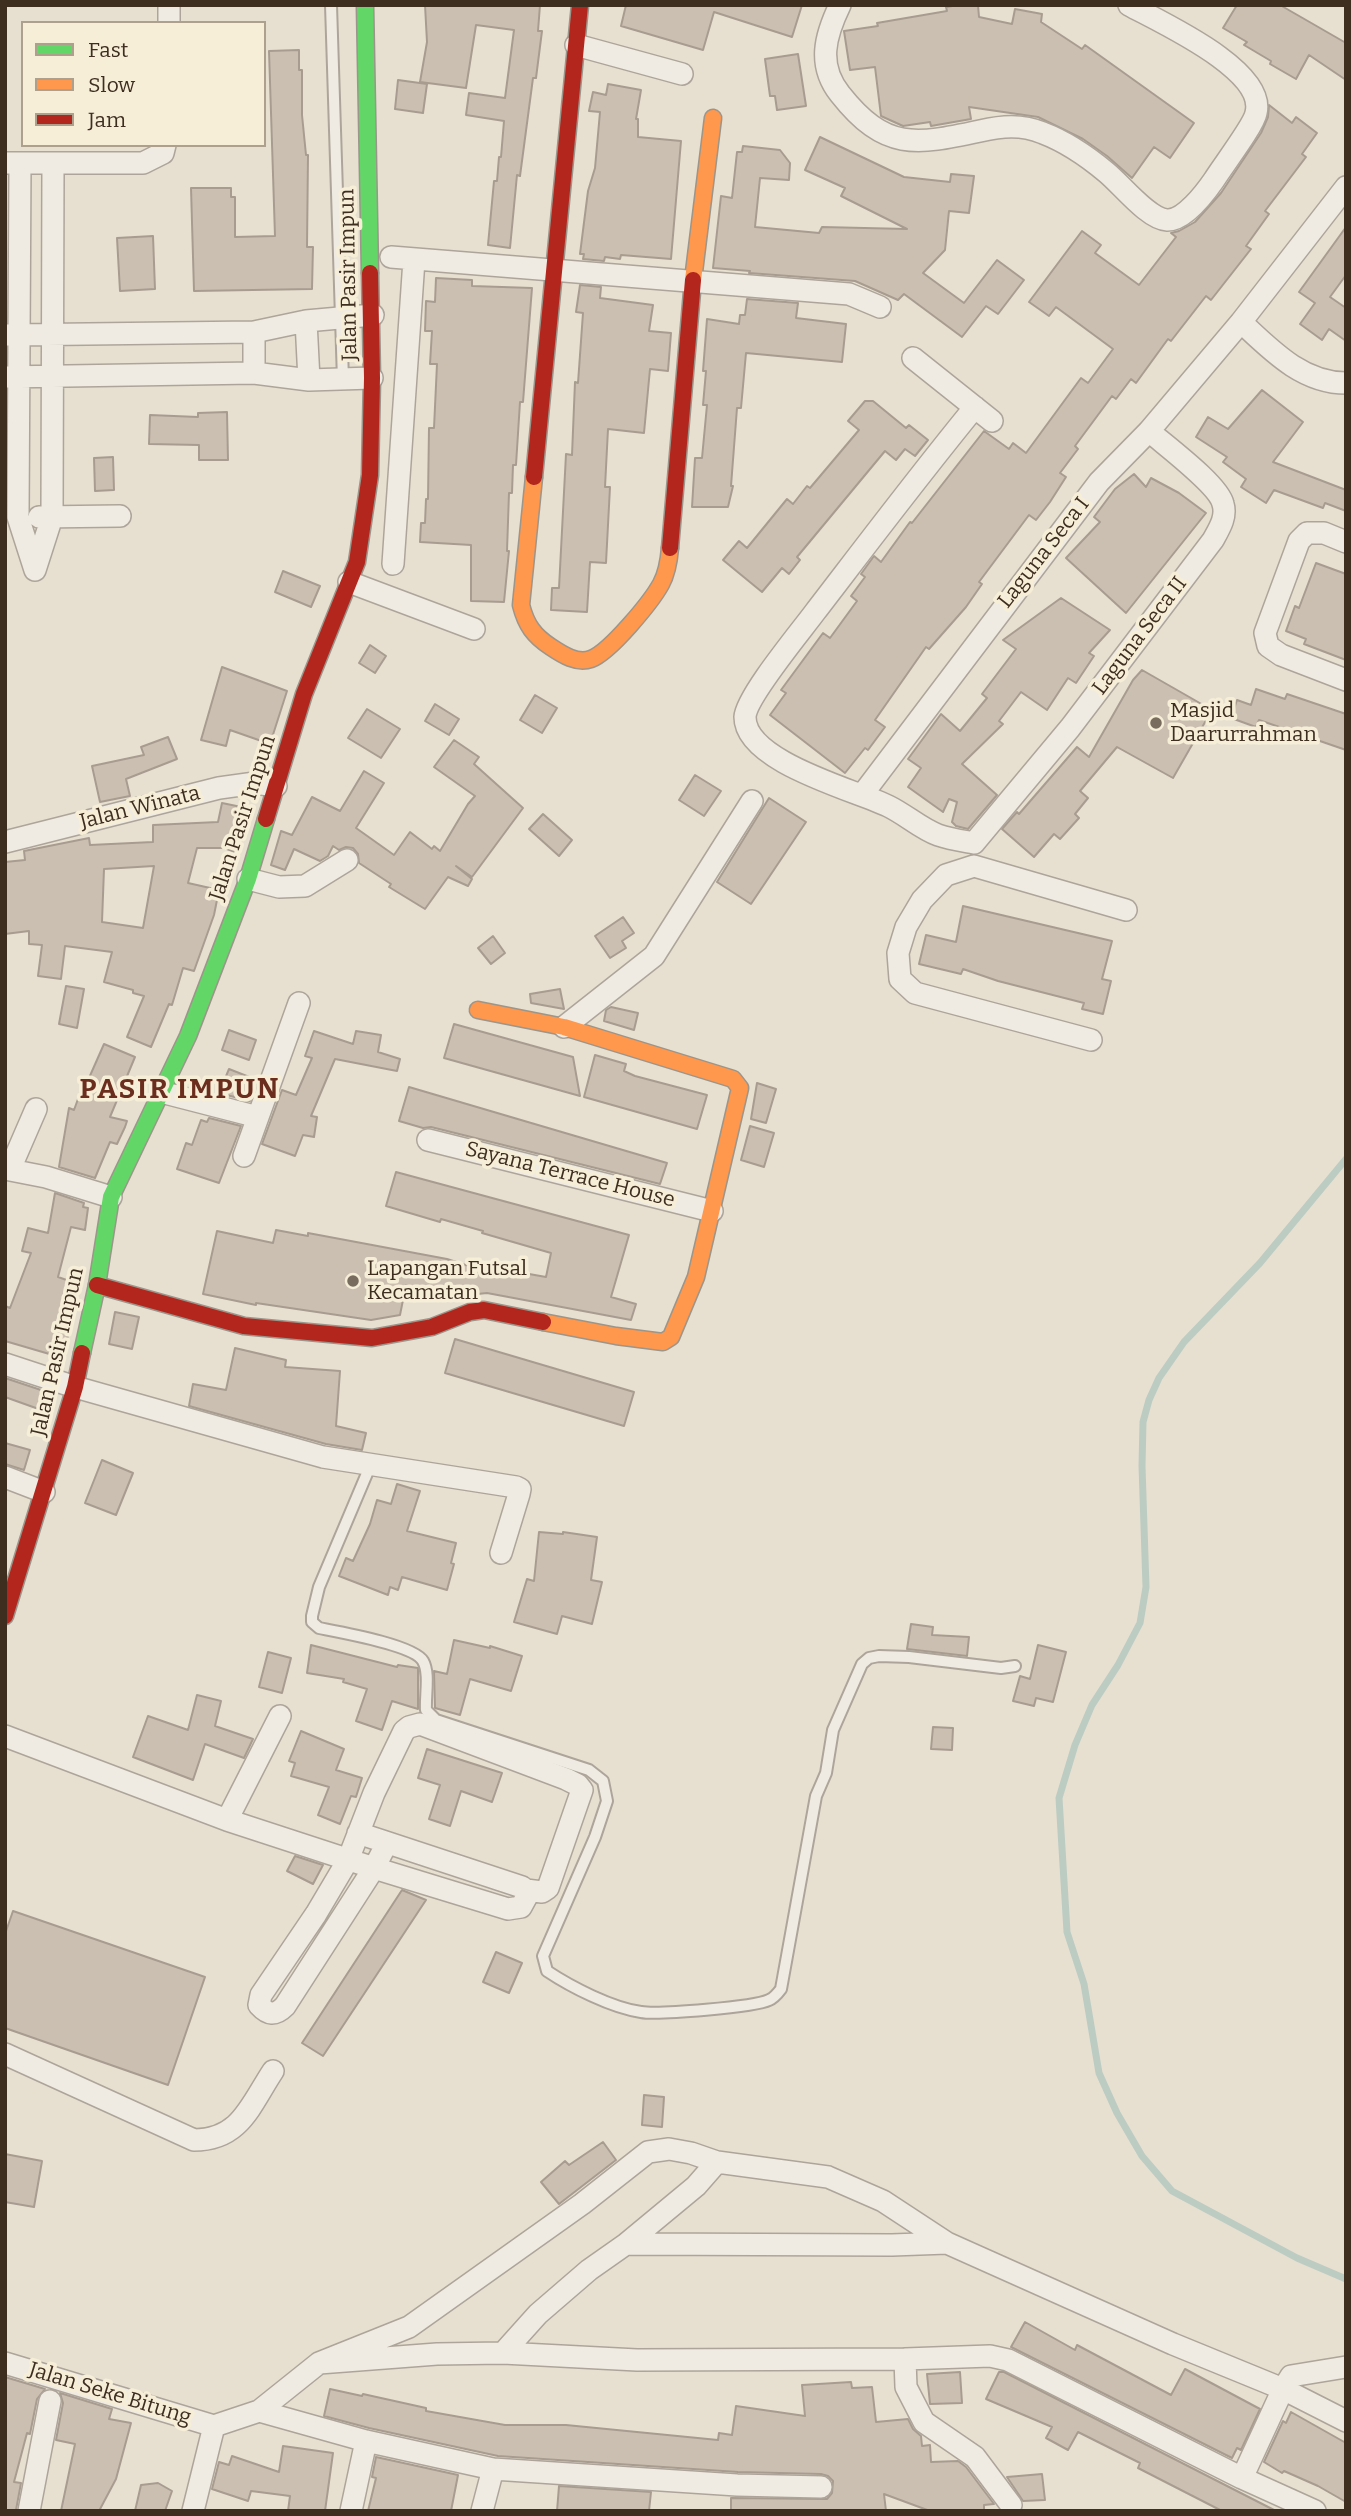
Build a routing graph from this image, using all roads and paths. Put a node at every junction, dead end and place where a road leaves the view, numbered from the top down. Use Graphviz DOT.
graph roads {
  1 [pos="331,5"];
  2 [pos="365,5"];
  3 [pos="580,5"];
  4 [pos="840,5"];
  5 [pos="1129,5"];
  6 [pos="576,45"];
  7 [pos="682,74"];
  8 [pos="713,118"];
  9 [pos="164,147"];
  10 [pos="13,163"];
  11 [pos="52,164"];
  12 [pos="1346,187"];
  13 [pos="391,257"];
  14 [pos="414,260"];
  15 [pos="553,269"];
  16 [pos="693,280"];
  17 [pos="880,307"];
  18 [pos="373,315"];
  19 [pos="341,317"];
  20 [pos="306,321"];
  21 [pos="1241,322"];
  22 [pos="254,332"];
  23 [pos="51,334"];
  24 [pos="12,335"];
  25 [pos="913,358"];
  26 [pos="254,373"];
  27 [pos="50,376"];
  28 [pos="12,377"];
  29 [pos="372,378"];
  30 [pos="309,380"];
  31 [pos="343,380"];
  32 [pos="1346,383"];
  33 [pos="975,407"];
  34 [pos="992,421"];
  35 [pos="1149,431"];
  36 [pos="120,516"];
  37 [pos="12,517"];
  38 [pos="52,517"];
  39 [pos="1346,542"];
  40 [pos="393,564"];
  41 [pos="349,582"];
  42 [pos="474,629"];
  43 [pos="1346,680"];
  44 [pos="276,786"];
  45 [pos="862,795"];
  46 [pos="752,802"];
  47 [pos="5,842"];
  48 [pos="974,843"];
  49 [pos="347,860"];
  50 [pos="974,866"];
  51 [pos="248,879"];
  52 [pos="1126,910"];
  53 [pos="299,1003"];
  54 [pos="478,1010"];
  55 [pos="564,1027"];
  56 [pos="1091,1040"];
  57 [pos="161,1092"];
  58 [pos="36,1109"];
  59 [pos="258,1117"];
  60 [pos="428,1140"];
  61 [pos="244,1156"];
  62 [pos="8,1169"];
  63 [pos="111,1198"];
  64 [pos="712,1211"];
  65 [pos="97,1285"];
  66 [pos="5,1364"];
  67 [pos="75,1387"];
  68 [pos="371,1464"];
  69 [pos="5,1477"];
  70 [pos="44,1492"];
  71 [pos="501,1553"];
  72 [pos="5,1616"];
  73 [pos="1015,1666"];
  74 [pos="280,1716"];
  75 [pos="5,1736"];
  76 [pos="227,1820"];
  77 [pos="358,1833"];
  78 [pos="387,1843"];
  79 [pos="348,1860"];
  80 [pos="374,1868"];
  81 [pos="526,1890"];
  82 [pos="5,2054"];
  83 [pos="273,2071"];
  84 [pos="718,2162"];
  85 [pos="947,2243"];
  86 [pos="626,2244"];
  87 [pos="503,2353"];
  88 [pos="905,2359"];
  89 [pos="5,2363"];
  90 [pos="319,2363"];
  91 [pos="1346,2367"];
  92 [pos="1283,2389"];
  93 [pos="50,2401"];
  94 [pos="260,2411"];
  95 [pos="1346,2421"];
  96 [pos="214,2426"];
  97 [pos="366,2441"];
  98 [pos="493,2469"];
  99 [pos="1242,2478"];
  100 [pos="821,2487"];
  101 [pos="1011,2505"];
  102 [pos="29,2511"];
  103 [pos="192,2511"];
  104 [pos="351,2511"];
  105 [pos="482,2511"];
  106 [pos="1314,2511"];
  1 -- 19 [label="lane"];
  2 -- 18 [label="street, Jalan Pasir Impun"];
  3 -- 6 [label="street"];
  4 -- 5 [label="street"];
  6 -- 7 [label="street"];
  6 -- 15 [label="street"];
  8 -- 16 [label="street"];
  9 -- 11 [label="street"];
  10 -- 11 [label="street"];
  10 -- 24 [label="street"];
  11 -- 23 [label="street"];
  12 -- 21 [label="street, Laguna Seca I"];
  13 -- 14 [label="street"];
  14 -- 15 [label="street"];
  14 -- 40 [label="street"];
  15 -- 16 [label="street"];
  15 -- 16 [label="street"];
  16 -- 17 [label="street"];
  18 -- 19 [label="street"];
  18 -- 29 [label="street, Jalan Pasir Impun"];
  19 -- 20 [label="street"];
  19 -- 31 [label="lane"];
  20 -- 22 [label="street"];
  20 -- 30 [label="street"];
  21 -- 32 [label="street"];
  21 -- 35 [label="street, Laguna Seca I"];
  22 -- 23 [label="street"];
  22 -- 26 [label="street"];
  23 -- 24 [label="street"];
  23 -- 27 [label="street"];
  24 -- 28 [label="street"];
  25 -- 33 [label="street"];
  26 -- 27 [label="street"];
  26 -- 30 [label="street"];
  27 -- 28 [label="street"];
  27 -- 38 [label="street"];
  28 -- 37 [label="street"];
  29 -- 31 [label="street"];
  29 -- 41 [label="street, Jalan Pasir Impun"];
  30 -- 31 [label="street"];
  33 -- 34 [label="street"];
  33 -- 45 [label="street"];
  35 -- 45 [label="street, Laguna Seca I"];
  35 -- 48 [label="street, Laguna Seca II"];
  36 -- 38 [label="street"];
  37 -- 38 [label="street"];
  37 -- 38 [label="street"];
  39 -- 43 [label="street"];
  41 -- 42 [label="street"];
  41 -- 44 [label="street, Jalan Pasir Impun"];
  44 -- 47 [label="street, Jalan Winata"];
  44 -- 51 [label="street, Jalan Pasir Impun"];
  45 -- 48 [label="street"];
  46 -- 55 [label="street"];
  48 -- 50 [label="street"];
  49 -- 51 [label="street"];
  50 -- 52 [label="street"];
  50 -- 56 [label="street"];
  51 -- 57 [label="street, Jalan Pasir Impun"];
  53 -- 59 [label="street"];
  54 -- 55 [label="street"];
  55 -- 64 [label="street"];
  57 -- 59 [label="street"];
  57 -- 63 [label="street, Jalan Pasir Impun"];
  58 -- 62 [label="street"];
  59 -- 61 [label="street"];
  60 -- 64 [label="street, Sayana Terrace House"];
  62 -- 63 [label="street"];
  63 -- 65 [label="street, Jalan Pasir Impun"];
  64 -- 65 [label="street"];
  65 -- 67 [label="street, Jalan Pasir Impun"];
  66 -- 67 [label="street"];
  67 -- 68 [label="street"];
  67 -- 70 [label="street, Jalan Pasir Impun"];
  68 -- 71 [label="street"];
  68 -- 73 [label="lane"];
  69 -- 70 [label="street"];
  70 -- 72 [label="street, Jalan Pasir Impun"];
  74 -- 76 [label="street"];
  75 -- 76 [label="street"];
  76 -- 79 [label="street"];
  77 -- 78 [label="street"];
  77 -- 79 [label="street"];
  77 -- 81 [label="street"];
  78 -- 80 [label="street"];
  78 -- 81 [label="street"];
  79 -- 80 [label="street"];
  79 -- 80 [label="street"];
  80 -- 81 [label="street"];
  82 -- 83 [label="street"];
  84 -- 85 [label="street"];
  84 -- 86 [label="street"];
  84 -- 90 [label="street"];
  85 -- 86 [label="street"];
  85 -- 92 [label="street"];
  86 -- 87 [label="street"];
  87 -- 88 [label="street"];
  87 -- 90 [label="street"];
  88 -- 99 [label="street"];
  88 -- 101 [label="street"];
  89 -- 96 [label="street, Jalan Seke Bitung"];
  90 -- 94 [label="street"];
  91 -- 92 [label="street"];
  92 -- 95 [label="street"];
  92 -- 99 [label="street"];
  93 -- 102 [label="street"];
  94 -- 96 [label="street"];
  94 -- 97 [label="street"];
  96 -- 103 [label="street"];
  97 -- 98 [label="street"];
  97 -- 104 [label="street"];
  98 -- 100 [label="street"];
  98 -- 105 [label="street"];
  99 -- 106 [label="street"];
}
